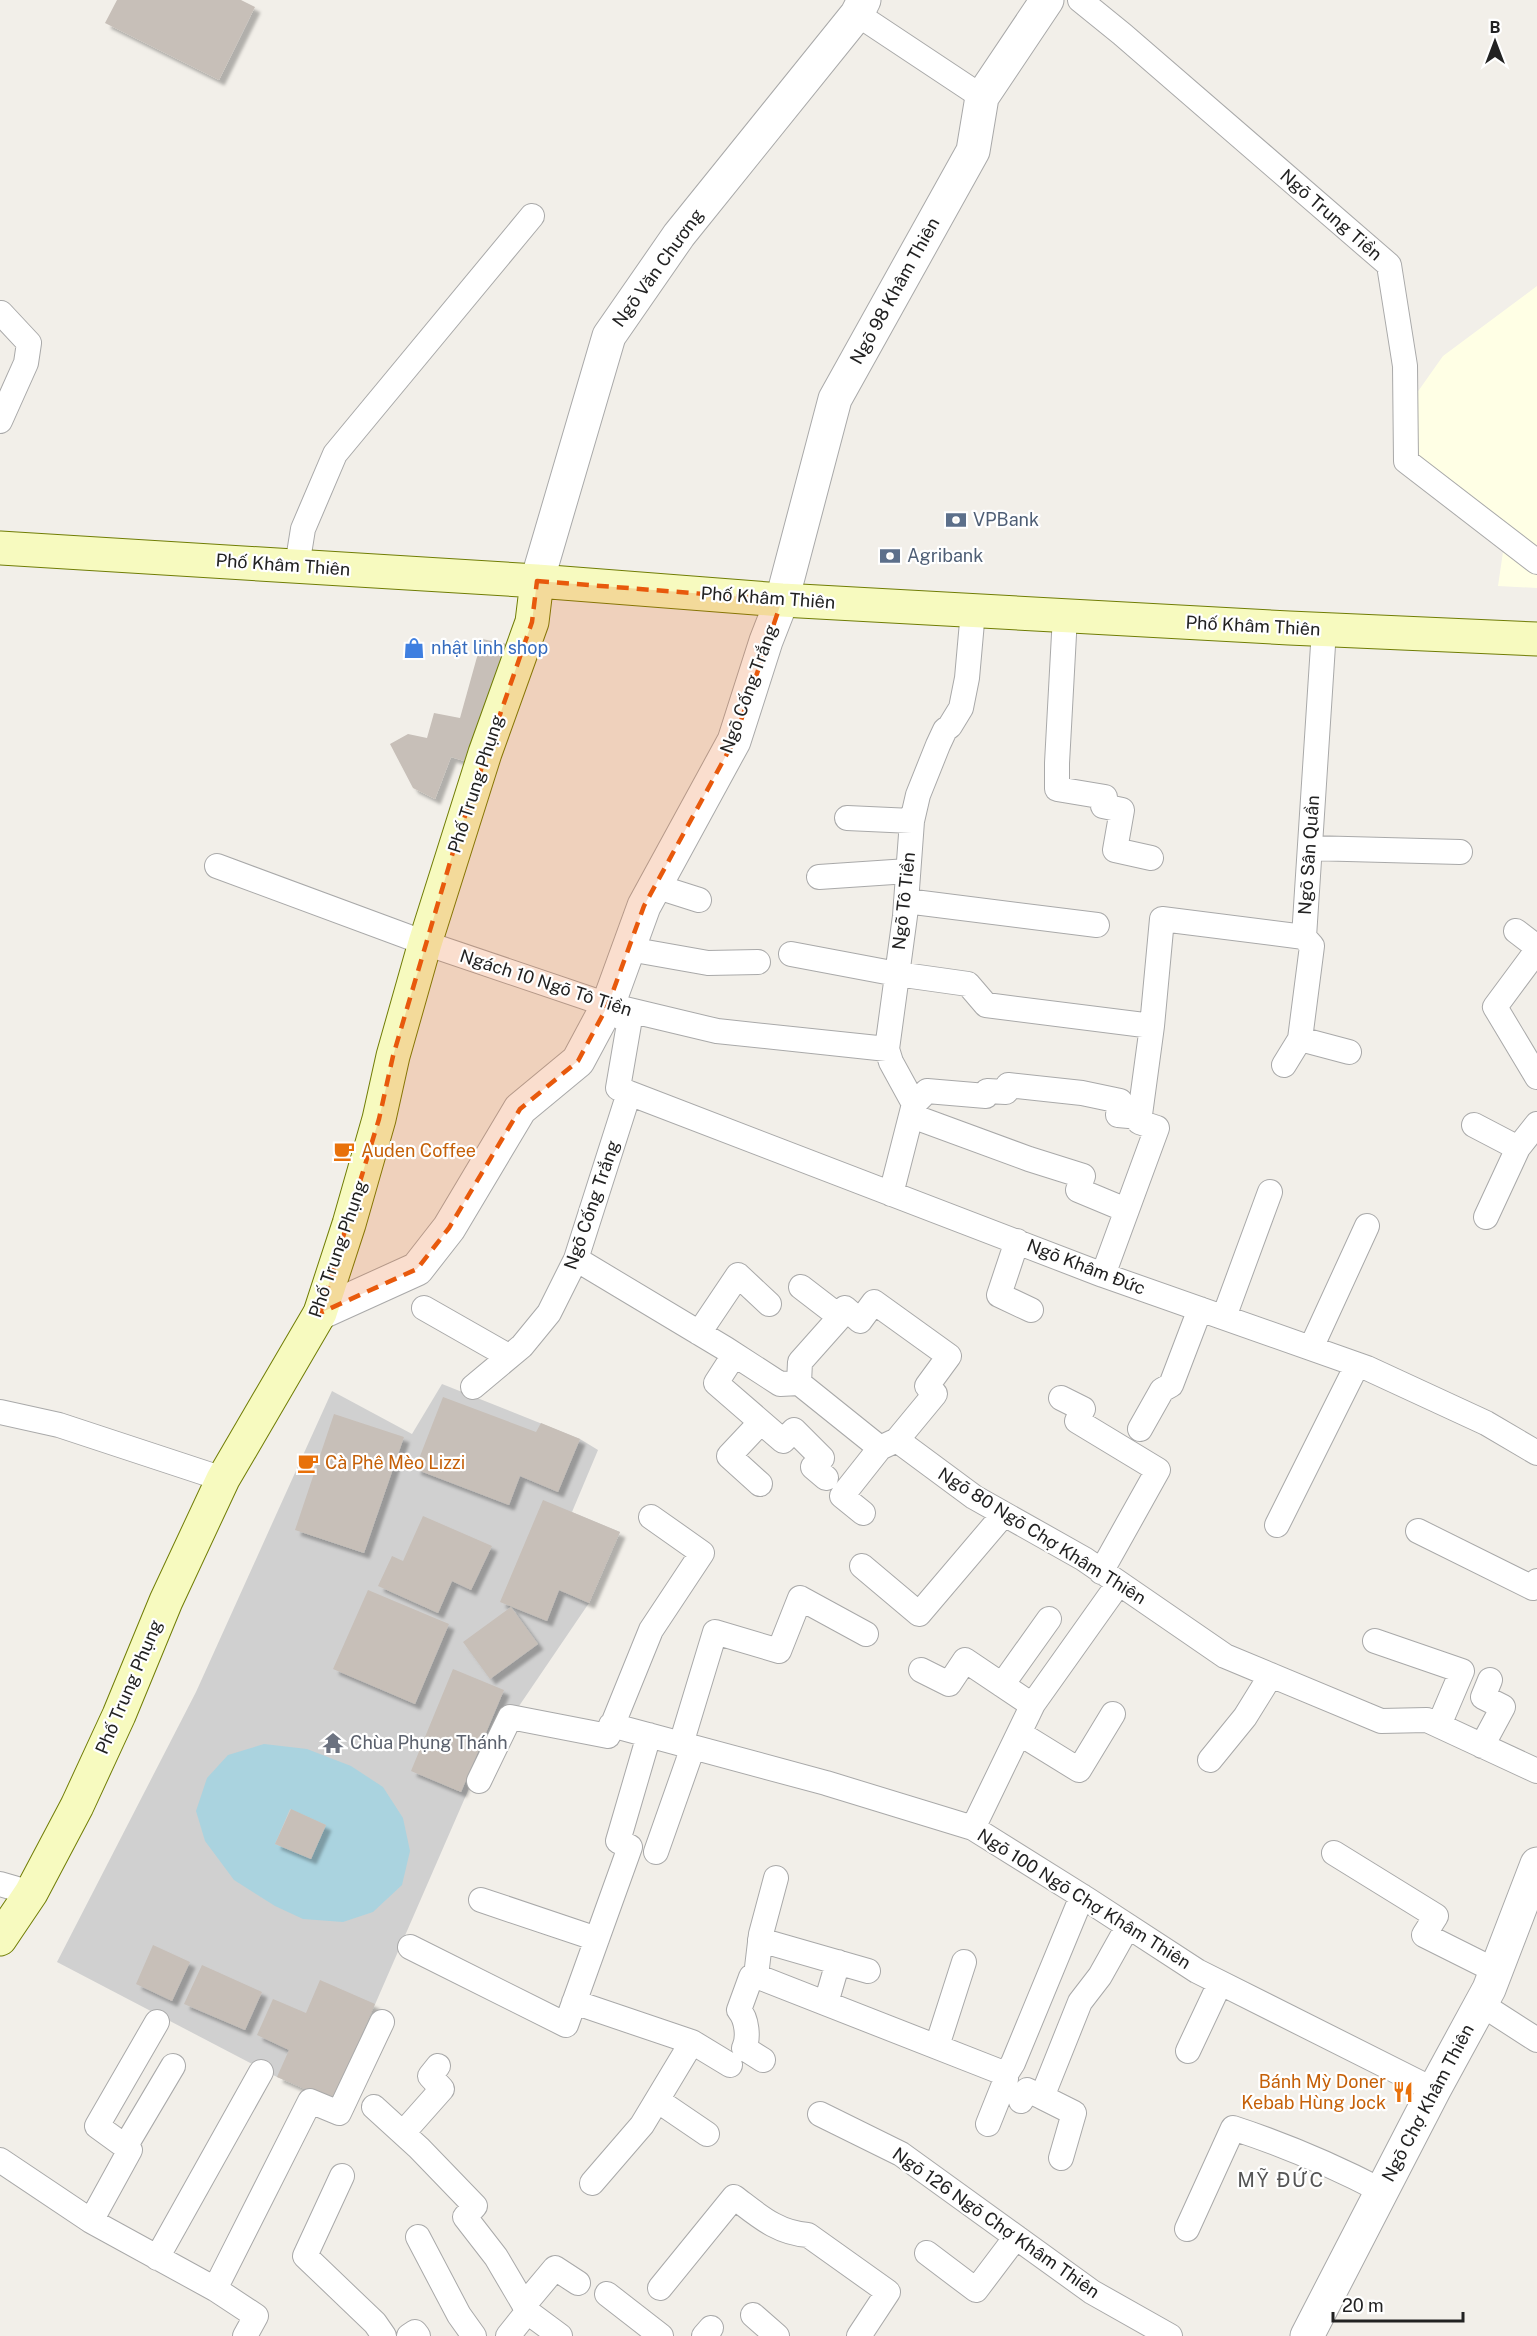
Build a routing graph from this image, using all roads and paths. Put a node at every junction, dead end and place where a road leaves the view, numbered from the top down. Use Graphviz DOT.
graph roads {
  1 [pos="1047,0"];
  2 [pos="1080,0"];
  3 [pos="861,7"];
  4 [pos="982,97"];
  5 [pos="532,216"];
  6 [pos="1,313"];
  7 [pos="0,421"];
  8 [pos="0,548"];
  9 [pos="1537,562"];
  10 [pos="297,566"];
  11 [pos="537,581"];
  12 [pos="782,600"];
  13 [pos="973,611"];
  14 [pos="1065,616"];
  15 [pos="1324,630"];
  16 [pos="1537,639"];
  17 [pos="847,818"];
  18 [pos="912,821"];
  19 [pos="1310,848"];
  20 [pos="1460,852"];
  21 [pos="1151,858"];
  22 [pos="218,866"];
  23 [pos="908,871"];
  24 [pos="819,877"];
  25 [pos="655,886"];
  26 [pos="699,900"];
  27 [pos="906,901"];
  28 [pos="1097,925"];
  29 [pos="1516,931"];
  30 [pos="1304,937"];
  31 [pos="425,944"];
  32 [pos="628,949"];
  33 [pos="791,954"];
  34 [pos="1536,954"];
  35 [pos="758,962"];
  36 [pos="897,974"];
  37 [pos="608,1005"];
  38 [pos="1152,1026"];
  39 [pos="1300,1039"];
  40 [pos="887,1049"];
  41 [pos="1349,1052"];
  42 [pos="1284,1065"];
  43 [pos="1537,1077"];
  44 [pos="629,1094"];
  45 [pos="913,1110"];
  46 [pos="1140,1117"];
  47 [pos="1537,1124"];
  48 [pos="1474,1125"];
  49 [pos="1518,1148"];
  50 [pos="1270,1192"];
  51 [pos="891,1194"];
  52 [pos="1126,1210"];
  53 [pos="1486,1217"];
  54 [pos="1367,1226"];
  55 [pos="1017,1241"];
  56 [pos="576,1259"];
  57 [pos="1103,1275"];
  58 [pos="801,1287"];
  59 [pos="769,1304"];
  60 [pos="424,1308"];
  61 [pos="1200,1309"];
  62 [pos="1031,1310"];
  63 [pos="320,1313"];
  64 [pos="838,1316"];
  65 [pos="1224,1317"];
  66 [pos="699,1333"];
  67 [pos="1311,1348"];
  68 [pos="734,1355"];
  69 [pos="507,1358"];
  70 [pos="1357,1365"];
  71 [pos="799,1383"];
  72 [pos="473,1387"];
  73 [pos="1061,1398"];
  74 [pos="0,1412"];
  75 [pos="761,1422"];
  76 [pos="1140,1429"];
  77 [pos="889,1444"];
  78 [pos="1537,1452"];
  79 [pos="826,1478"];
  80 [pos="223,1479"];
  81 [pos="760,1484"];
  82 [pos="863,1513"];
  83 [pos="1004,1514"];
  84 [pos="651,1517"];
  85 [pos="1277,1525"];
  86 [pos="1418,1531"];
  87 [pos="861,1566"];
  88 [pos="1110,1577"];
  89 [pos="1537,1581"];
  90 [pos="1049,1619"];
  91 [pos="866,1634"];
  92 [pos="1375,1641"];
  93 [pos="921,1670"];
  94 [pos="1271,1675"];
  95 [pos="1490,1680"];
  96 [pos="1002,1685"];
  97 [pos="1032,1705"];
  98 [pos="1113,1714"];
  99 [pos="611,1725"];
  100 [pos="1438,1725"];
  101 [pos="1019,1733"];
  102 [pos="649,1736"];
  103 [pos="687,1745"];
  104 [pos="1482,1746"];
  105 [pos="1210,1760"];
  106 [pos="1537,1771"];
  107 [pos="479,1781"];
  108 [pos="973,1828"];
  109 [pos="656,1852"];
  110 [pos="1334,1853"];
  111 [pos="1537,1864"];
  112 [pos="776,1878"];
  113 [pos="0,1884"];
  114 [pos="31,1893"];
  115 [pos="1082,1896"];
  116 [pos="481,1900"];
  117 [pos="1128,1926"];
  118 [pos="0,1939"];
  119 [pos="597,1939"];
  120 [pos="760,1940"];
  121 [pos="410,1947"];
  122 [pos="838,1962"];
  123 [pos="964,1962"];
  124 [pos="868,1971"];
  125 [pos="1496,1971"];
  126 [pos="756,1976"];
  127 [pos="1220,1983"];
  128 [pos="574,2002"];
  129 [pos="826,2003"];
  130 [pos="1481,2004"];
  131 [pos="156,2022"];
  132 [pos="382,2022"];
  133 [pos="1537,2040"];
  134 [pos="692,2042"];
  135 [pos="937,2046"];
  136 [pos="1188,2051"];
  137 [pos="763,2060"];
  138 [pos="730,2065"];
  139 [pos="173,2066"];
  140 [pos="438,2067"];
  141 [pos="261,2072"];
  142 [pos="1006,2074"];
  143 [pos="1434,2090"];
  144 [pos="657,2100"];
  145 [pos="374,2107"];
  146 [pos="820,2114"];
  147 [pos="988,2124"];
  148 [pos="403,2133"];
  149 [pos="707,2134"];
  150 [pos="125,2146"];
  151 [pos="1061,2158"];
  152 [pos="0,2160"];
  153 [pos="342,2176"];
  154 [pos="592,2183"];
  155 [pos="1382,2191"];
  156 [pos="92,2221"];
  157 [pos="1187,2229"];
  158 [pos="418,2237"];
  159 [pos="1016,2237"];
  160 [pos="927,2253"];
  161 [pos="157,2258"];
  162 [pos="578,2283"];
  163 [pos="660,2288"];
  164 [pos="215,2289"];
  165 [pos="607,2294"];
  166 [pos="526,2308"];
  167 [pos="753,2315"];
  168 [pos="245,2336"];
  169 [pos="384,2336"];
  170 [pos="409,2336"];
  171 [pos="418,2336"];
  172 [pos="474,2336"];
  173 [pos="508,2336"];
  174 [pos="560,2336"];
  175 [pos="661,2336"];
  176 [pos="777,2336"];
  177 [pos="859,2336"];
  178 [pos="1170,2336"];
  179 [pos="1307,2336"];
  1 -- 4 [label="street, Ngõ 98 Khâm Thiên"];
  2 -- 9 [label="lane, Ngõ Trung Tiền"];
  3 -- 4 [label="lane"];
  3 -- 11 [label="street, Ngõ Văn Chương"];
  4 -- 12 [label="street, Ngõ 98 Khâm Thiên"];
  5 -- 10 [label="lane"];
  6 -- 7 [label="lane"];
  8 -- 10 [label="main road, Phố Khâm Thiên"];
  10 -- 11 [label="main road, Phố Khâm Thiên"];
  11 -- 12 [label="main road, Phố Khâm Thiên"];
  11 -- 31 [label="main road, Phố Trung Phụng"];
  12 -- 13 [label="main road, Phố Khâm Thiên"];
  12 -- 25 [label="street, Ngõ Cống Trắng"];
  13 -- 14 [label="main road, Phố Khâm Thiên"];
  13 -- 18 [label="lane, Ngõ Tô Tiền"];
  14 -- 15 [label="main road, Phố Khâm Thiên"];
  14 -- 21 [label="lane"];
  15 -- 16 [label="main road, Phố Khâm Thiên"];
  15 -- 19 [label="lane, Ngõ Sân Quần"];
  17 -- 18 [label="lane"];
  18 -- 23 [label="lane, Ngõ Tô Tiền"];
  19 -- 20 [label="lane"];
  19 -- 30 [label="lane, Ngõ Sân Quần"];
  22 -- 31 [label="lane, Ngách 10 Ngõ Tô Tiền"];
  23 -- 24 [label="lane"];
  23 -- 27 [label="lane, Ngõ Tô Tiền"];
  25 -- 26 [label="lane"];
  25 -- 32 [label="street, Ngõ Cống Trắng"];
  27 -- 28 [label="lane"];
  27 -- 36 [label="lane, Ngõ Tô Tiền"];
  29 -- 34 [label="lane"];
  30 -- 38 [label="lane, Ngõ Sân Quần"];
  30 -- 39 [label="lane"];
  31 -- 37 [label="lane, Ngách 10 Ngõ Tô Tiền"];
  31 -- 63 [label="main road, Phố Trung Phụng"];
  32 -- 35 [label="lane"];
  32 -- 37 [label="street, Ngõ Cống Trắng"];
  33 -- 36 [label="lane"];
  34 -- 43 [label="lane"];
  36 -- 38 [label="lane"];
  36 -- 40 [label="lane, Ngõ Tô Tiền"];
  37 -- 40 [label="lane, Ngách 10 Ngõ Tô Tiền"];
  37 -- 44 [label="lane"];
  37 -- 63 [label="street, Ngõ Cống Trắng"];
  38 -- 46 [label="lane"];
  39 -- 41 [label="lane"];
  39 -- 42 [label="lane"];
  40 -- 45 [label="lane"];
  44 -- 51 [label="lane, Ngõ Khâm Đức"];
  44 -- 56 [label="lane, Ngõ Cống Trắng"];
  45 -- 46 [label="lane"];
  45 -- 51 [label="lane"];
  45 -- 52 [label="lane"];
  46 -- 52 [label="lane"];
  47 -- 49 [label="lane"];
  48 -- 49 [label="lane"];
  49 -- 53 [label="lane"];
  50 -- 65 [label="lane"];
  51 -- 55 [label="lane, Ngõ Khâm Đức"];
  52 -- 57 [label="lane"];
  54 -- 67 [label="lane"];
  55 -- 57 [label="lane, Ngõ Khâm Đức"];
  55 -- 62 [label="lane"];
  56 -- 66 [label="lane, Ngõ 80 Ngõ Chợ Khâm Thiên"];
  56 -- 69 [label="lane, Ngõ Cống Trắng"];
  57 -- 61 [label="lane, Ngõ Khâm Đức"];
  58 -- 64 [label="lane"];
  59 -- 66 [label="lane"];
  60 -- 69 [label="lane"];
  61 -- 65 [label="lane, Ngõ Khâm Đức"];
  61 -- 76 [label="lane"];
  63 -- 80 [label="main road, Phố Trung Phụng"];
  64 -- 71 [label="lane"];
  64 -- 77 [label="lane"];
  65 -- 67 [label="lane, Ngõ Khâm Đức"];
  66 -- 68 [label="lane, Ngõ 80 Ngõ Chợ Khâm Thiên"];
  67 -- 70 [label="lane, Ngõ Khâm Đức"];
  68 -- 71 [label="lane, Ngõ 80 Ngõ Chợ Khâm Thiên"];
  68 -- 75 [label="lane"];
  69 -- 72 [label="lane, Ngõ Cống Trắng"];
  70 -- 78 [label="lane, Ngõ Khâm Đức"];
  70 -- 85 [label="lane"];
  71 -- 77 [label="lane, Ngõ 80 Ngõ Chợ Khâm Thiên"];
  73 -- 88 [label="lane"];
  74 -- 80 [label="lane"];
  75 -- 79 [label="lane"];
  75 -- 81 [label="lane"];
  77 -- 82 [label="lane"];
  77 -- 83 [label="lane, Ngõ 80 Ngõ Chợ Khâm Thiên"];
  80 -- 114 [label="main road, Phố Trung Phụng"];
  83 -- 87 [label="lane"];
  83 -- 88 [label="lane, Ngõ 80 Ngõ Chợ Khâm Thiên"];
  84 -- 99 [label="lane"];
  86 -- 89 [label="lane"];
  88 -- 94 [label="lane, Ngõ 80 Ngõ Chợ Khâm Thiên"];
  88 -- 97 [label="lane"];
  90 -- 96 [label="lane"];
  91 -- 103 [label="lane"];
  92 -- 100 [label="lane"];
  93 -- 96 [label="lane"];
  94 -- 100 [label="lane, Ngõ 80 Ngõ Chợ Khâm Thiên"];
  94 -- 105 [label="lane"];
  95 -- 104 [label="lane"];
  96 -- 97 [label="lane"];
  97 -- 101 [label="lane"];
  98 -- 101 [label="lane"];
  99 -- 102 [label="lane, Ngõ 100 Ngõ Chợ Khâm Thiên"];
  99 -- 107 [label="lane"];
  100 -- 104 [label="lane, Ngõ 80 Ngõ Chợ Khâm Thiên"];
  101 -- 108 [label="lane"];
  102 -- 103 [label="lane, Ngõ 100 Ngõ Chợ Khâm Thiên"];
  102 -- 119 [label="lane"];
  103 -- 108 [label="lane, Ngõ 100 Ngõ Chợ Khâm Thiên"];
  103 -- 109 [label="lane"];
  104 -- 106 [label="lane, Ngõ 80 Ngõ Chợ Khâm Thiên"];
  108 -- 115 [label="lane, Ngõ 100 Ngõ Chợ Khâm Thiên"];
  110 -- 125 [label="lane"];
  111 -- 125 [label="street, Ngõ Chợ Khâm Thiên"];
  112 -- 120 [label="lane"];
  113 -- 114 [label="lane"];
  114 -- 118 [label="main road, Phố Trung Phụng"];
  115 -- 117 [label="lane, Ngõ 100 Ngõ Chợ Khâm Thiên"];
  115 -- 142 [label="lane"];
  116 -- 119 [label="lane"];
  117 -- 127 [label="lane, Ngõ 100 Ngõ Chợ Khâm Thiên"];
  117 -- 151 [label="lane"];
  119 -- 128 [label="lane"];
  120 -- 122 [label="lane"];
  120 -- 126 [label="lane"];
  121 -- 128 [label="lane"];
  122 -- 124 [label="lane"];
  122 -- 129 [label="lane"];
  123 -- 135 [label="lane"];
  125 -- 130 [label="street, Ngõ Chợ Khâm Thiên"];
  126 -- 129 [label="lane"];
  126 -- 137 [label="lane"];
  127 -- 136 [label="lane"];
  127 -- 143 [label="lane, Ngõ 100 Ngõ Chợ Khâm Thiên"];
  128 -- 134 [label="lane"];
  129 -- 135 [label="lane"];
  130 -- 133 [label="lane"];
  130 -- 143 [label="street, Ngõ Chợ Khâm Thiên"];
  131 -- 150 [label="lane"];
  132 -- 164 [label="lane"];
  134 -- 138 [label="lane"];
  134 -- 144 [label="lane"];
  135 -- 142 [label="lane"];
  139 -- 150 [label="lane"];
  140 -- 148 [label="lane"];
  141 -- 161 [label="lane"];
  142 -- 147 [label="lane"];
  143 -- 155 [label="street, Ngõ Chợ Khâm Thiên"];
  144 -- 149 [label="lane"];
  144 -- 154 [label="lane"];
  145 -- 148 [label="lane"];
  146 -- 159 [label="lane, Ngõ 126 Ngõ Chợ Khâm Thiên"];
  148 -- 166 [label="lane"];
  150 -- 156 [label="lane"];
  152 -- 156 [label="lane"];
  153 -- 169 [label="lane"];
  155 -- 157 [label="lane"];
  155 -- 179 [label="street, Ngõ Chợ Khâm Thiên"];
  156 -- 161 [label="lane"];
  158 -- 172 [label="lane"];
  159 -- 160 [label="lane"];
  159 -- 178 [label="lane, Ngõ 126 Ngõ Chợ Khâm Thiên"];
  161 -- 164 [label="lane"];
  162 -- 166 [label="lane"];
  163 -- 177 [label="lane"];
  164 -- 168 [label="lane"];
  165 -- 175 [label="lane"];
  166 -- 173 [label="lane"];
  166 -- 174 [label="lane"];
  167 -- 176 [label="lane"];
  170 -- 171 [label="lane"];
}
